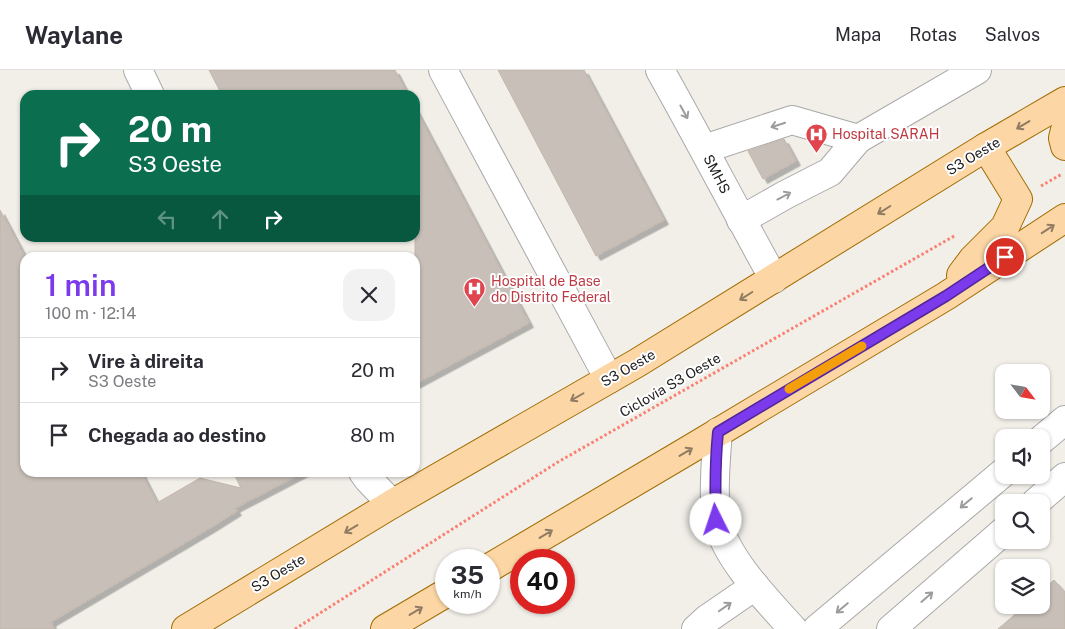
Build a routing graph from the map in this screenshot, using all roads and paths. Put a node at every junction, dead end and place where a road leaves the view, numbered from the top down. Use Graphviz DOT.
graph roads {
  1 [pos="138,70"];
  2 [pos="442,70"];
  3 [pos="660,70"];
  4 [pos="970,72"];
  5 [pos="148,90"];
  6 [pos="1065,100"];
  7 [pos="1065,130"];
  8 [pos="858,139"];
  9 [pos="1065,146"];
  10 [pos="986,147"];
  11 [pos="704,149"];
  12 [pos="1065,173"];
  13 [pos="1018,199"];
  14 [pos="1065,218"];
  15 [pos="741,220"];
  16 [pos="958,233"];
  17 [pos="774,279"];
  18 [pos="946,296"];
  19 [pos="609,379"];
  20 [pos="1065,420"];
  21 [pos="718,432"];
  22 [pos="1050,432"];
  23 [pos="367,477"];
  24 [pos="1065,478"];
  25 [pos="995,480"];
  26 [pos="1046,494"];
  27 [pos="392,504"];
  28 [pos="995,539"];
  29 [pos="500,561"];
  30 [pos="755,586"];
  31 [pos="435,599"];
  32 [pos="215,619"];
  33 [pos="186,629"];
  34 [pos="295,629"];
  35 [pos="385,629"];
  36 [pos="696,629"];
  37 [pos="794,629"];
  38 [pos="817,629"];
  39 [pos="891,629"];
  1 -- 5 [label="street"];
  2 -- 19 [label="street"];
  3 -- 11 [label="street, SMHS, one-way"];
  4 -- 8 [label="street"];
  6 -- 10 [label="main road, S3 Oeste, one-way"];
  7 -- 9 [label="main road"];
  8 -- 11 [label="street, one-way"];
  15 -- 8 [label="street, one-way"];
  10 -- 13 [label="main road"];
  10 -- 17 [label="main road, S3 Oeste, one-way"];
  11 -- 15 [label="street, SMHS"];
  12 -- 13 [label="path"];
  13 -- 18 [label="main road"];
  18 -- 14 [label="main road, one-way"];
  15 -- 17 [label="street, SMHS"];
  16 -- 34 [label="path, Ciclovia S3 Oeste"];
  17 -- 19 [label="main road, S3 Oeste, one-way"];
  18 -- 21 [label="main road"];
  19 -- 27 [label="main road, S3 Oeste, one-way"];
  20 -- 22 [label="street"];
  29 -- 21 [label="main road, one-way"];
  21 -- 30 [label="street"];
  23 -- 27 [label="street"];
  24 -- 26 [label="street"];
  25 -- 38 [label="street, one-way"];
  27 -- 32 [label="main road, S3 Oeste, one-way"];
  39 -- 28 [label="street, one-way"];
  36 -- 30 [label="street, one-way"];
  30 -- 37 [label="street"];
  35 -- 31 [label="main road, one-way"];
  32 -- 33 [label="main road, S3 Oeste"];
}
